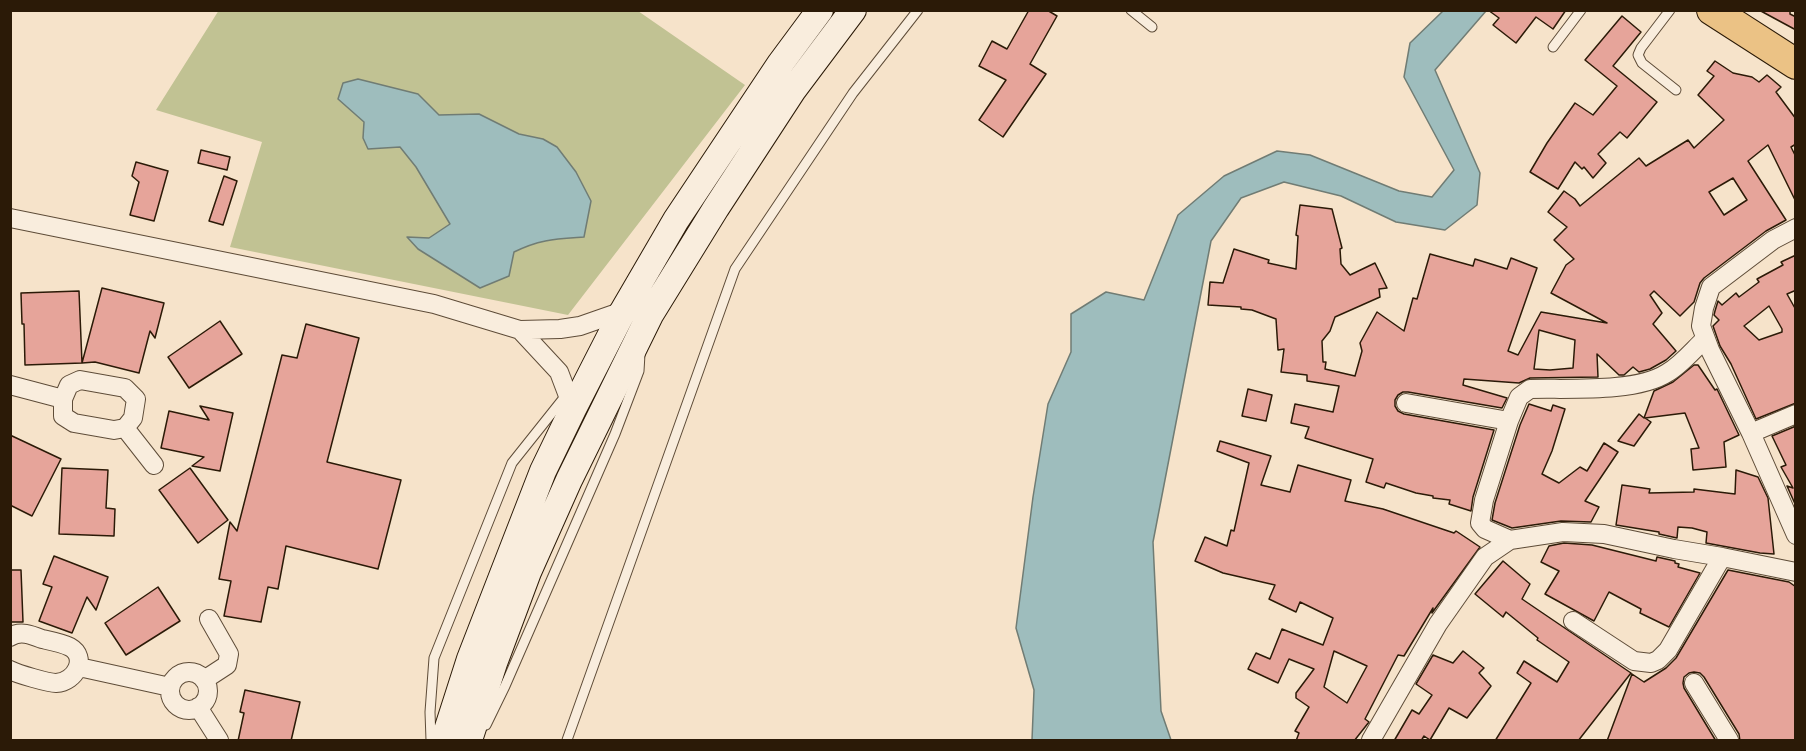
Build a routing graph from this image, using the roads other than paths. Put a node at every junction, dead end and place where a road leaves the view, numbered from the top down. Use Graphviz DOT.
graph roads {
  1 [pos="820,10"];
  2 [pos="853,10"];
  3 [pos="918,10"];
  4 [pos="1131,10"];
  5 [pos="1581,10"];
  6 [pos="1670,10"];
  7 [pos="1712,10"];
  8 [pos="1746,10"];
  9 [pos="1152,27"];
  10 [pos="1796,42"];
  11 [pos="1553,47"];
  12 [pos="1796,64"];
  13 [pos="1676,90"];
  14 [pos="10,218"];
  15 [pos="1796,228"];
  16 [pos="623,311"];
  17 [pos="520,330"];
  18 [pos="641,332"];
  19 [pos="1705,339"];
  20 [pos="10,385"];
  21 [pos="63,399"];
  22 [pos="570,401"];
  23 [pos="1406,403"];
  24 [pos="1796,414"];
  25 [pos="1509,421"];
  26 [pos="125,428"];
  27 [pos="1751,433"];
  28 [pos="154,465"];
  29 [pos="1796,535"];
  30 [pos="1510,540"];
  31 [pos="1722,557"];
  32 [pos="1796,572"];
  33 [pos="209,619"];
  34 [pos="1573,621"];
  35 [pos="10,637"];
  36 [pos="79,667"];
  37 [pos="10,670"];
  38 [pos="204,680"];
  39 [pos="1694,683"];
  40 [pos="170,687"];
  41 [pos="198,707"];
  42 [pos="1372,740"];
  43 [pos="219,741"];
  44 [pos="431,741"];
  45 [pos="444,741"];
  46 [pos="470,741"];
  47 [pos="478,741"];
  48 [pos="567,741"];
  49 [pos="1729,741"];
  1 -- 16 [label="main road"];
  2 -- 18 [label="main road"];
  3 -- 48 [label="lane"];
  4 -- 9 [label="lane"];
  5 -- 11 [label="lane"];
  6 -- 13 [label="lane"];
  7 -- 12 [label="main road"];
  8 -- 10 [label="main road"];
  14 -- 17 [label="street"];
  15 -- 19 [label="street"];
  16 -- 17 [label="street"];
  16 -- 22 [label="main road"];
  17 -- 22 [label="street"];
  18 -- 46 [label="main road"];
  18 -- 47 [label="lane"];
  19 -- 25 [label="street"];
  19 -- 27 [label="street"];
  20 -- 21 [label="street"];
  21 -- 26 [label="street"];
  21 -- 26 [label="street"];
  22 -- 44 [label="lane"];
  22 -- 45 [label="main road"];
  23 -- 25 [label="street"];
  24 -- 27 [label="street"];
  25 -- 30 [label="street"];
  26 -- 28 [label="street"];
  27 -- 29 [label="street"];
  30 -- 31 [label="street"];
  30 -- 42 [label="street"];
  31 -- 32 [label="street"];
  31 -- 34 [label="street"];
  33 -- 38 [label="street"];
  35 -- 36 [label="street"];
  36 -- 37 [label="street"];
  36 -- 40 [label="street"];
  38 -- 40 [label="street"];
  38 -- 41 [label="street"];
  39 -- 49 [label="street"];
  40 -- 41 [label="street"];
  41 -- 43 [label="street"];
}
